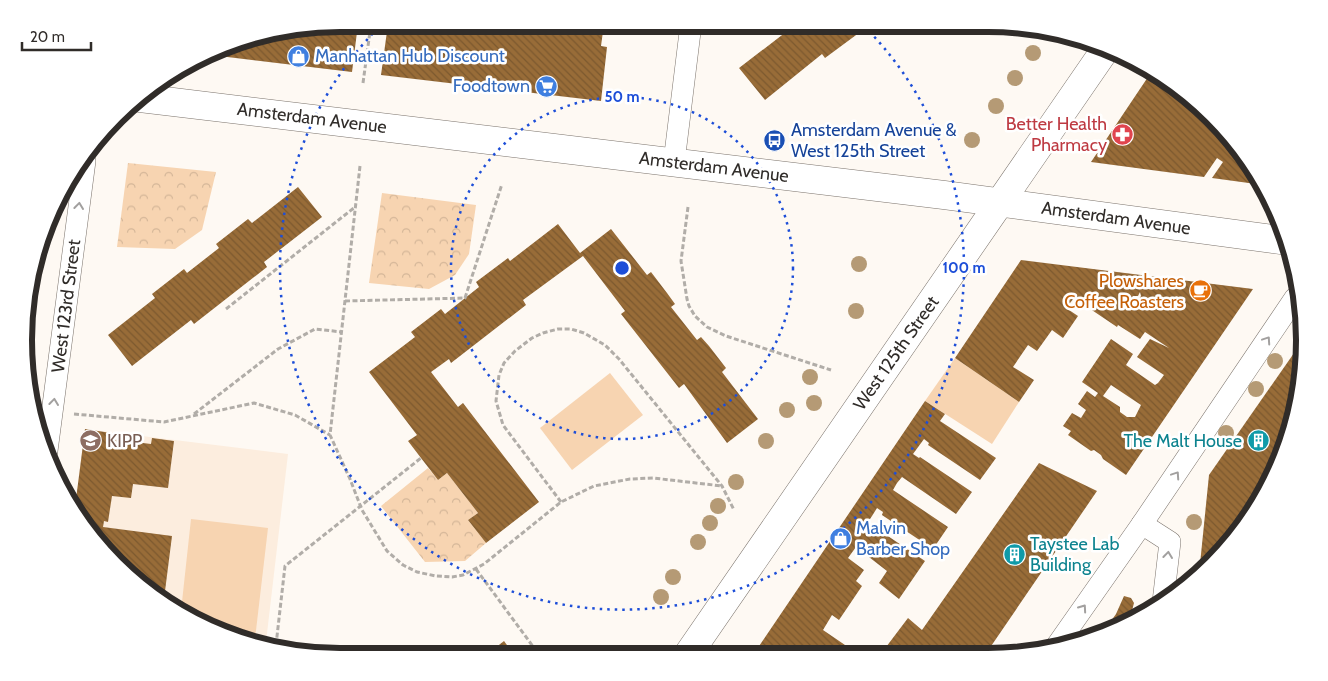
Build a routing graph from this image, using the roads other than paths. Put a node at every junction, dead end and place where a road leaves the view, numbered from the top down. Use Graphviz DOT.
graph roads {
  1 [pos="690,32"];
  2 [pos="1102,55"];
  3 [pos="149,99"];
  4 [pos="674,162"];
  5 [pos="84,169"];
  6 [pos="1000,202"];
  7 [pos="1278,240"];
  8 [pos="1293,301"];
  9 [pos="49,439"];
  10 [pos="1142,524"];
  11 [pos="1164,593"];
  12 [pos="1061,640"];
  13 [pos="693,648"];
  1 -- 4 [label="street"];
  2 -- 6 [label="main road, West 125th Street"];
  3 -- 4 [label="main road, Amsterdam Avenue"];
  4 -- 6 [label="main road, Amsterdam Avenue"];
  9 -- 5 [label="street, West 123rd Street, one-way"];
  6 -- 7 [label="main road, Amsterdam Avenue"];
  6 -- 13 [label="main road, West 125th Street"];
  10 -- 8 [label="street, one-way"];
  11 -- 10 [label="street, one-way"];
  12 -- 10 [label="street, one-way"];
}
